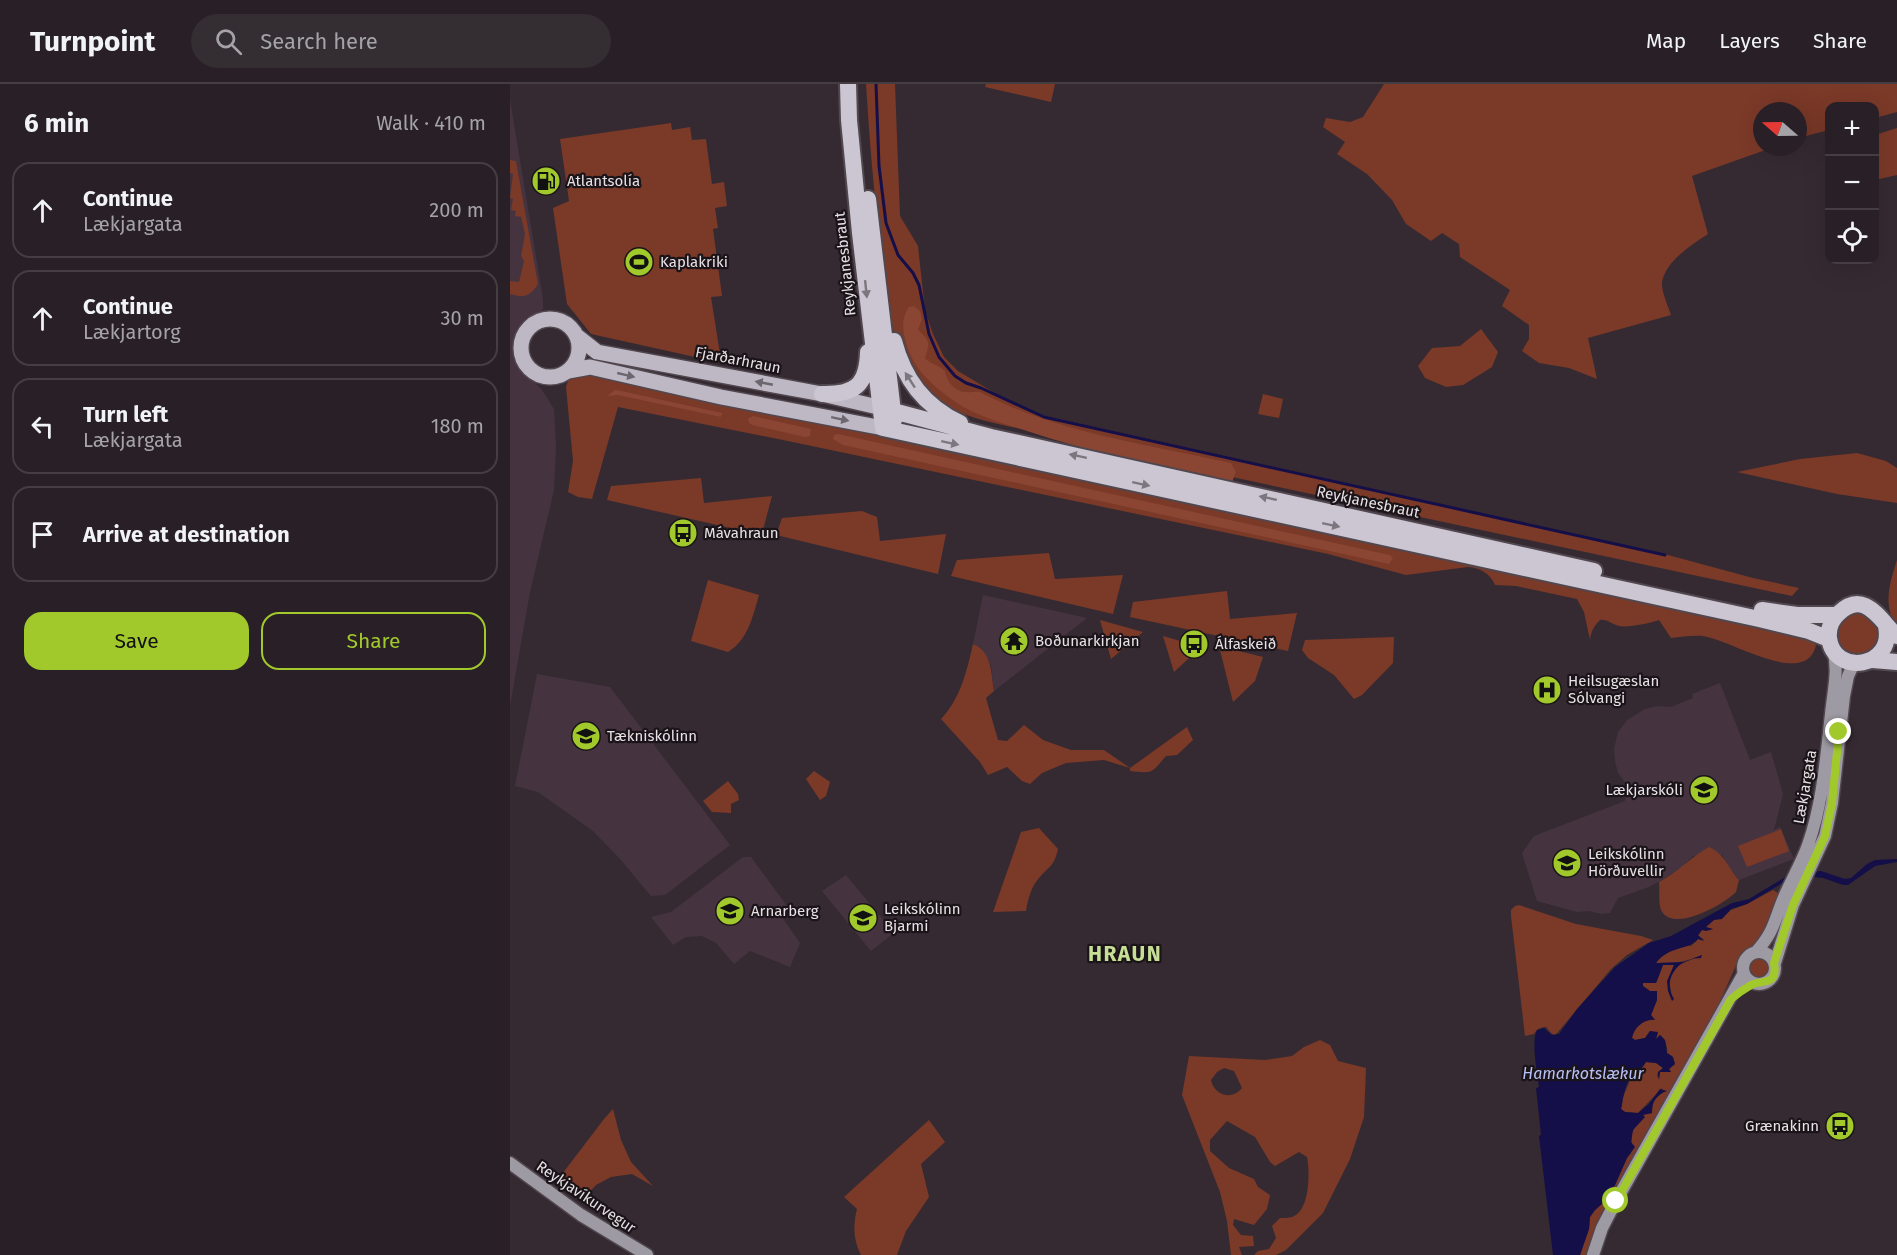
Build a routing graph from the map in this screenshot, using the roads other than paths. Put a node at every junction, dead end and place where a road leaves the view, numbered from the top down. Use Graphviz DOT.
graph roads {
  1 [pos="848,84"];
  2 [pos="860,84"];
  3 [pos="878,281"];
  4 [pos="868,315"];
  5 [pos="527,329"];
  6 [pos="510,330"];
  7 [pos="578,337"];
  8 [pos="516,354"];
  9 [pos="568,371"];
  10 [pos="822,394"];
  11 [pos="888,410"];
  12 [pos="888,429"];
  13 [pos="991,437"];
  14 [pos="1836,615"];
  15 [pos="1892,631"];
  16 [pos="1831,644"];
  17 [pos="1873,660"];
  18 [pos="1897,662"];
  19 [pos="1854,663"];
  20 [pos="1790,898"];
  21 [pos="1755,952"];
  22 [pos="1774,963"];
  23 [pos="1744,973"];
  24 [pos="1754,983"];
  25 [pos="1731,999"];
  26 [pos="510,1163"];
  27 [pos="510,1171"];
  28 [pos="632,1255"];
  29 [pos="647,1255"];
  30 [pos="1593,1255"];
  1 -- 4 [label="highway, Reykjanesbraut, one-way"];
  2 -- 3 [label="highway, Reykjanesbraut"];
  3 -- 11 [label="highway, Reykjanesbraut"];
  13 -- 3 [label="highway, one-way"];
  4 -- 10 [label="highway"];
  4 -- 11 [label="highway, Reykjanesbraut"];
  5 -- 6 [label="main road"];
  5 -- 7 [label="main road"];
  5 -- 8 [label="main road"];
  7 -- 9 [label="main road"];
  10 -- 7 [label="main road, Fjarðarhraun, one-way"];
  8 -- 9 [label="main road"];
  9 -- 12 [label="main road, one-way"];
  10 -- 11 [label="main road, Fjarðarhraun"];
  11 -- 12 [label="highway, Reykjanesbraut"];
  11 -- 13 [label="highway, Reykjanesbraut"];
  12 -- 16 [label="highway, Reykjanesbraut, one-way"];
  14 -- 13 [label="highway, Reykjanesbraut, one-way"];
  14 -- 15 [label="highway"];
  14 -- 16 [label="highway"];
  15 -- 17 [label="highway"];
  16 -- 19 [label="highway"];
  16 -- 20 [label="main road, Lækjargata"];
  17 -- 18 [label="highway"];
  17 -- 19 [label="highway"];
  19 -- 20 [label="main road, Lækjargata"];
  20 -- 21 [label="main road, Lækjargata"];
  20 -- 22 [label="main road, Lækjargata"];
  21 -- 22 [label="main road"];
  21 -- 23 [label="main road"];
  22 -- 24 [label="main road"];
  23 -- 24 [label="main road"];
  23 -- 25 [label="main road"];
  24 -- 25 [label="main road"];
  25 -- 30 [label="main road"];
  26 -- 29 [label="main road, Reykjavíkurvegur"];
  27 -- 28 [label="main road, Reykjavíkurvegur"];
}
